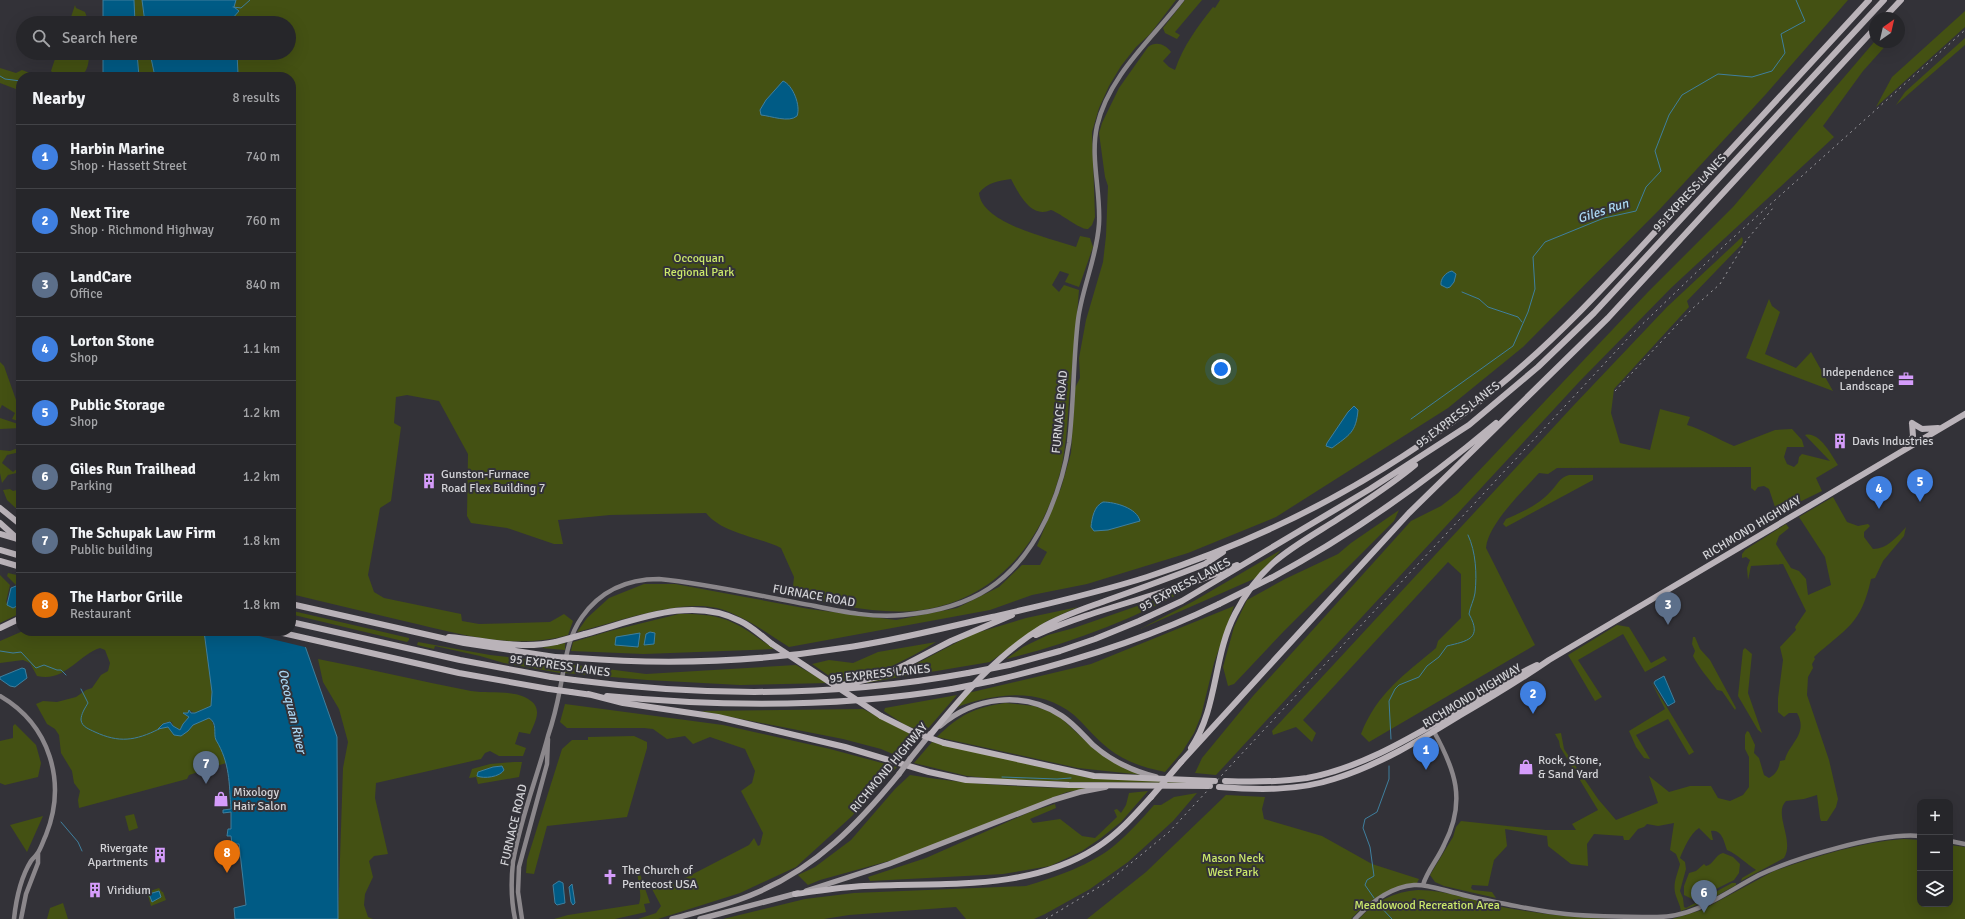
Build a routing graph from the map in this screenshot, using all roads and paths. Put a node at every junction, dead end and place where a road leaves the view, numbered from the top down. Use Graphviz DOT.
graph roads {
  1 [pos="1182,0"];
  2 [pos="1869,0"];
  3 [pos="1884,0"];
  4 [pos="1901,0"];
  5 [pos="1890,12"];
  6 [pos="1869,35"];
  7 [pos="1526,399"];
  8 [pos="1965,414"];
  9 [pos="1945,426"];
  10 [pos="1435,448"];
  11 [pos="1906,449"];
  12 [pos="0,508"];
  13 [pos="16,521"];
  14 [pos="0,523"];
  15 [pos="0,534"];
  16 [pos="16,537"];
  17 [pos="16,539"];
  18 [pos="1230,547"];
  19 [pos="0,550"];
  20 [pos="16,555"];
  21 [pos="1259,556"];
  22 [pos="0,561"];
  23 [pos="16,566"];
  24 [pos="296,605"];
  25 [pos="1030,608"];
  26 [pos="16,620"];
  27 [pos="296,623"];
  28 [pos="0,628"];
  29 [pos="424,635"];
  30 [pos="295,636"];
  31 [pos="1006,654"];
  32 [pos="1550,660"];
  33 [pos="805,692"];
  34 [pos="588,694"];
  35 [pos="0,696"];
  36 [pos="1431,725"];
  37 [pos="1434,731"];
  38 [pos="931,734"];
  39 [pos="548,738"];
  40 [pos="1180,762"];
  41 [pos="1157,777"];
  42 [pos="1215,780"];
  43 [pos="1225,781"];
  44 [pos="1120,786"];
  45 [pos="1210,786"];
  46 [pos="1219,787"];
  47 [pos="1917,836"];
  48 [pos="1953,842"];
  49 [pos="518,843"];
  50 [pos="1965,844"];
  51 [pos="525,845"];
  52 [pos="38,853"];
  53 [pos="1423,885"];
  54 [pos="795,894"];
  55 [pos="14,919"];
  56 [pos="21,919"];
  57 [pos="515,919"];
  58 [pos="522,919"];
  59 [pos="672,919"];
  60 [pos="700,919"];
  61 [pos="1355,919"];
  1 -- 39 [label="main road, FURNACE ROAD"];
  2 -- 18 [label="highway"];
  3 -- 10 [label="highway, 95 EXPRESS LANES"];
  4 -- 5 [label="highway"];
  6 -- 7 [label="highway"];
  7 -- 34 [label="highway, bridge"];
  7 -- 40 [label="highway"];
  8 -- 9 [label="highway, RICHMOND HIGHWAY"];
  9 -- 11 [label="highway, RICHMOND HIGHWAY"];
  9 -- 11 [label="highway"];
  10 -- 21 [label="highway, 95 EXPRESS LANES"];
  10 -- 40 [label="highway"];
  11 -- 32 [label="highway, RICHMOND HIGHWAY"];
  12 -- 13 [label="highway"];
  14 -- 16 [label="highway, bridge"];
  15 -- 17 [label="highway"];
  18 -- 25 [label="highway"];
  18 -- 31 [label="highway"];
  19 -- 20 [label="highway"];
  21 -- 31 [label="highway"];
  21 -- 33 [label="highway, 95 EXPRESS LANES, bridge"];
  22 -- 23 [label="highway"];
  24 -- 29 [label="highway"];
  25 -- 29 [label="highway, bridge"];
  25 -- 33 [label="highway"];
  26 -- 28 [label="highway"];
  27 -- 33 [label="highway, 95 EXPRESS LANES, bridge"];
  29 -- 41 [label="highway, bridge"];
  30 -- 34 [label="highway, bridge"];
  31 -- 38 [label="highway"];
  32 -- 36 [label="highway, RICHMOND HIGHWAY"];
  32 -- 37 [label="highway, RICHMOND HIGHWAY"];
  34 -- 44 [label="highway"];
  35 -- 52 [label="main road"];
  36 -- 37 [label="main road"];
  36 -- 43 [label="highway, RICHMOND HIGHWAY"];
  37 -- 46 [label="highway, RICHMOND HIGHWAY"];
  37 -- 53 [label="main road"];
  38 -- 41 [label="main road, RICHMOND HIGHWAY"];
  38 -- 59 [label="main road, RICHMOND HIGHWAY, bridge"];
  39 -- 49 [label="main road, FURNACE ROAD"];
  39 -- 51 [label="main road, FURNACE ROAD"];
  40 -- 54 [label="highway, bridge"];
  41 -- 42 [label="highway, RICHMOND HIGHWAY"];
  44 -- 45 [label="highway"];
  44 -- 54 [label="main road"];
  47 -- 53 [label="main road"];
  48 -- 50 [label="main road"];
  49 -- 51 [label="main road"];
  49 -- 57 [label="main road, FURNACE ROAD"];
  51 -- 58 [label="main road, FURNACE ROAD"];
  52 -- 55 [label="main road"];
  52 -- 56 [label="main road"];
  53 -- 61 [label="main road"];
  54 -- 60 [label="main road"];
}
